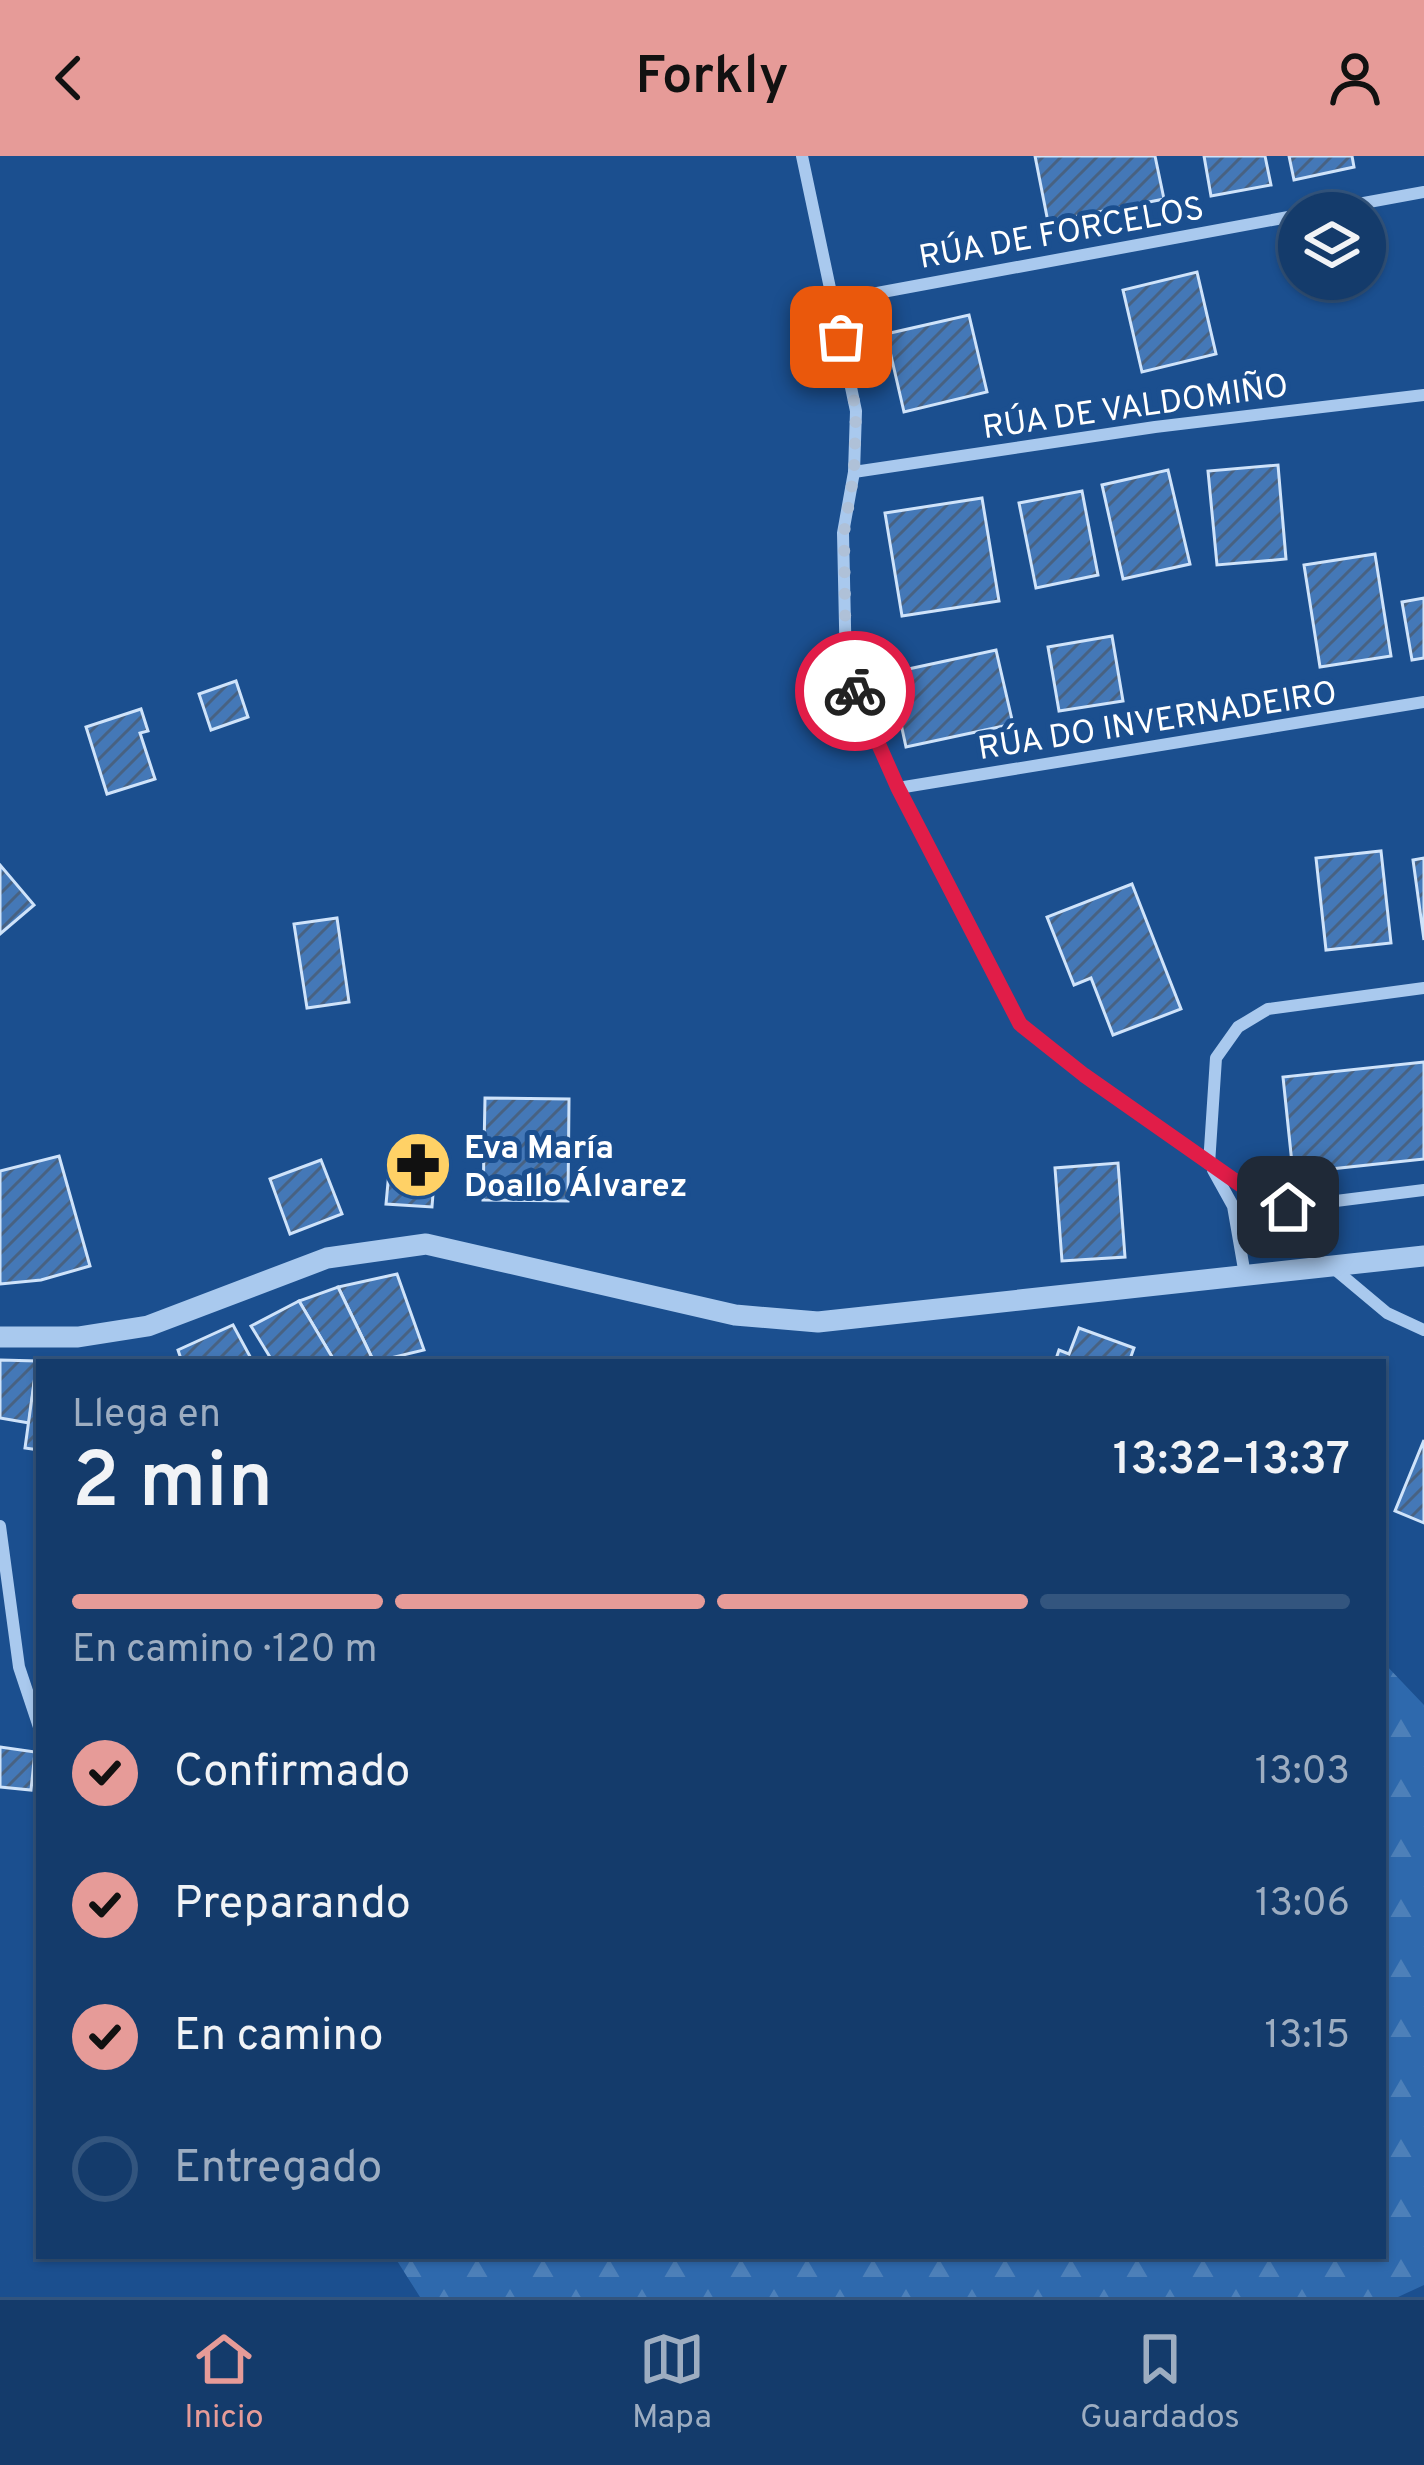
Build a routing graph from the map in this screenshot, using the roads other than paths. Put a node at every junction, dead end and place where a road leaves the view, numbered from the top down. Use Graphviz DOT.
graph roads {
  1 [pos="802,156"];
  2 [pos="1424,192"];
  3 [pos="1386,199"];
  4 [pos="1278,219"];
  5 [pos="834,301"];
  6 [pos="1424,395"];
  7 [pos="854,472"];
  8 [pos="1424,703"];
  9 [pos="898,788"];
  10 [pos="1424,988"];
  11 [pos="1210,1164"];
  12 [pos="1424,1190"];
  13 [pos="1424,1256"];
  14 [pos="1331,1266"];
  15 [pos="1245,1275"];
  16 [pos="1424,1330"];
  17 [pos="0,1337"];
  18 [pos="0,1526"];
  19 [pos="0,1667"];
  20 [pos="19,1667"];
  21 [pos="36,1717"];
  1 -- 5 [label="street"];
  2 -- 3 [label="street"];
  4 -- 5 [label="street, RÚA DE FORCELOS"];
  5 -- 7 [label="street"];
  6 -- 7 [label="street, RÚA DE VALDOMIÑO"];
  7 -- 9 [label="street"];
  8 -- 9 [label="street, RÚA DO INVERNADEIRO"];
  9 -- 11 [label="street"];
  10 -- 11 [label="street"];
  11 -- 12 [label="street"];
  11 -- 15 [label="street"];
  13 -- 14 [label="street"];
  14 -- 15 [label="street"];
  14 -- 16 [label="street"];
  15 -- 17 [label="street"];
  18 -- 20 [label="street"];
  19 -- 20 [label="street"];
  20 -- 21 [label="street"];
}
